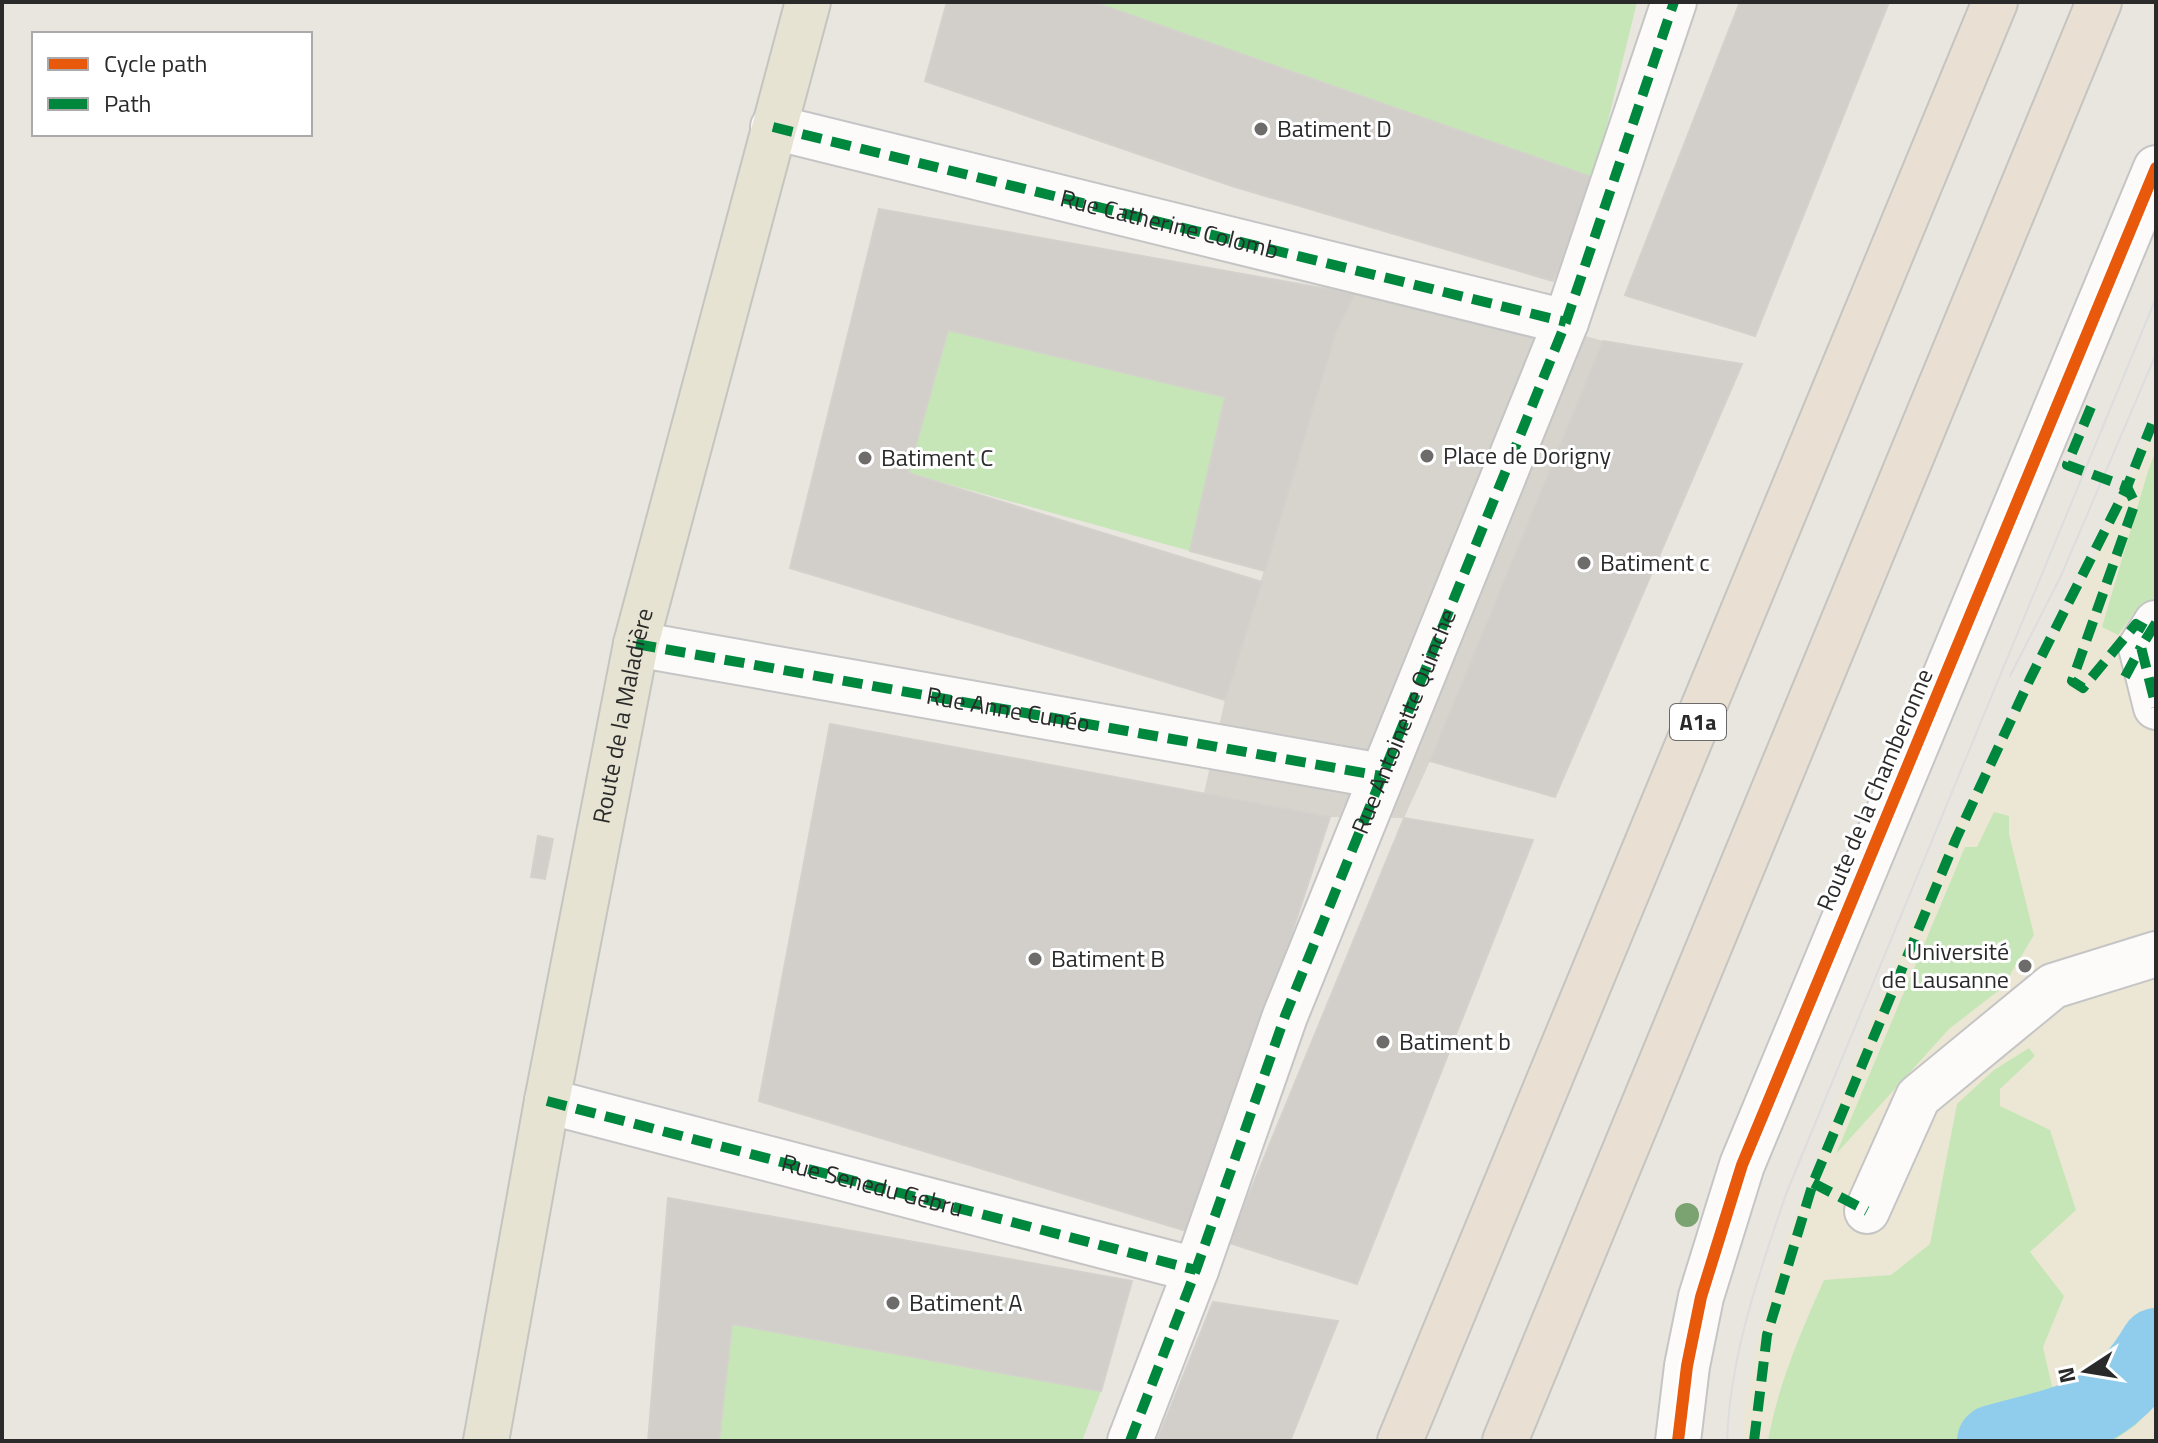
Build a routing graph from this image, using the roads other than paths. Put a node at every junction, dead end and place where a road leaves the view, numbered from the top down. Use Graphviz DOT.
graph roads {
  1 [pos="808,2"];
  2 [pos="1674,2"];
  3 [pos="1995,2"];
  4 [pos="2099,2"];
  5 [pos="773,127"];
  6 [pos="2156,168"];
  7 [pos="1566,322"];
  8 [pos="2156,623"];
  9 [pos="636,644"];
  10 [pos="2156,707"];
  11 [pos="1381,776"];
  12 [pos="2156,954"];
  13 [pos="547,1101"];
  14 [pos="1867,1211"];
  15 [pos="1196,1270"];
  16 [pos="486,1441"];
  17 [pos="1130,1441"];
  18 [pos="1400,1441"];
  19 [pos="1505,1441"];
  20 [pos="1678,1441"];
  1 -- 5 [label="main road, Route de la Maladière"];
  2 -- 7 [label="street, Rue Antoinette Quinche"];
  3 -- 18 [label="highway, A1a"];
  4 -- 19 [label="highway"];
  5 -- 7 [label="street, Rue Catherine Colomb"];
  5 -- 9 [label="main road, Route de la Maladière"];
  6 -- 20 [label="street, Route de la Chamberonne"];
  7 -- 11 [label="street, Rue Antoinette Quinche"];
  8 -- 10 [label="street"];
  9 -- 11 [label="street, Rue Anne Cunéo"];
  9 -- 13 [label="main road, Route de la Maladière"];
  11 -- 15 [label="street, Rue Antoinette Quinche"];
  12 -- 14 [label="street"];
  13 -- 15 [label="street, Rue Senedu Gebru"];
  13 -- 16 [label="main road, Route de la Maladière"];
  15 -- 17 [label="street, Rue Antoinette Quinche"];
}
